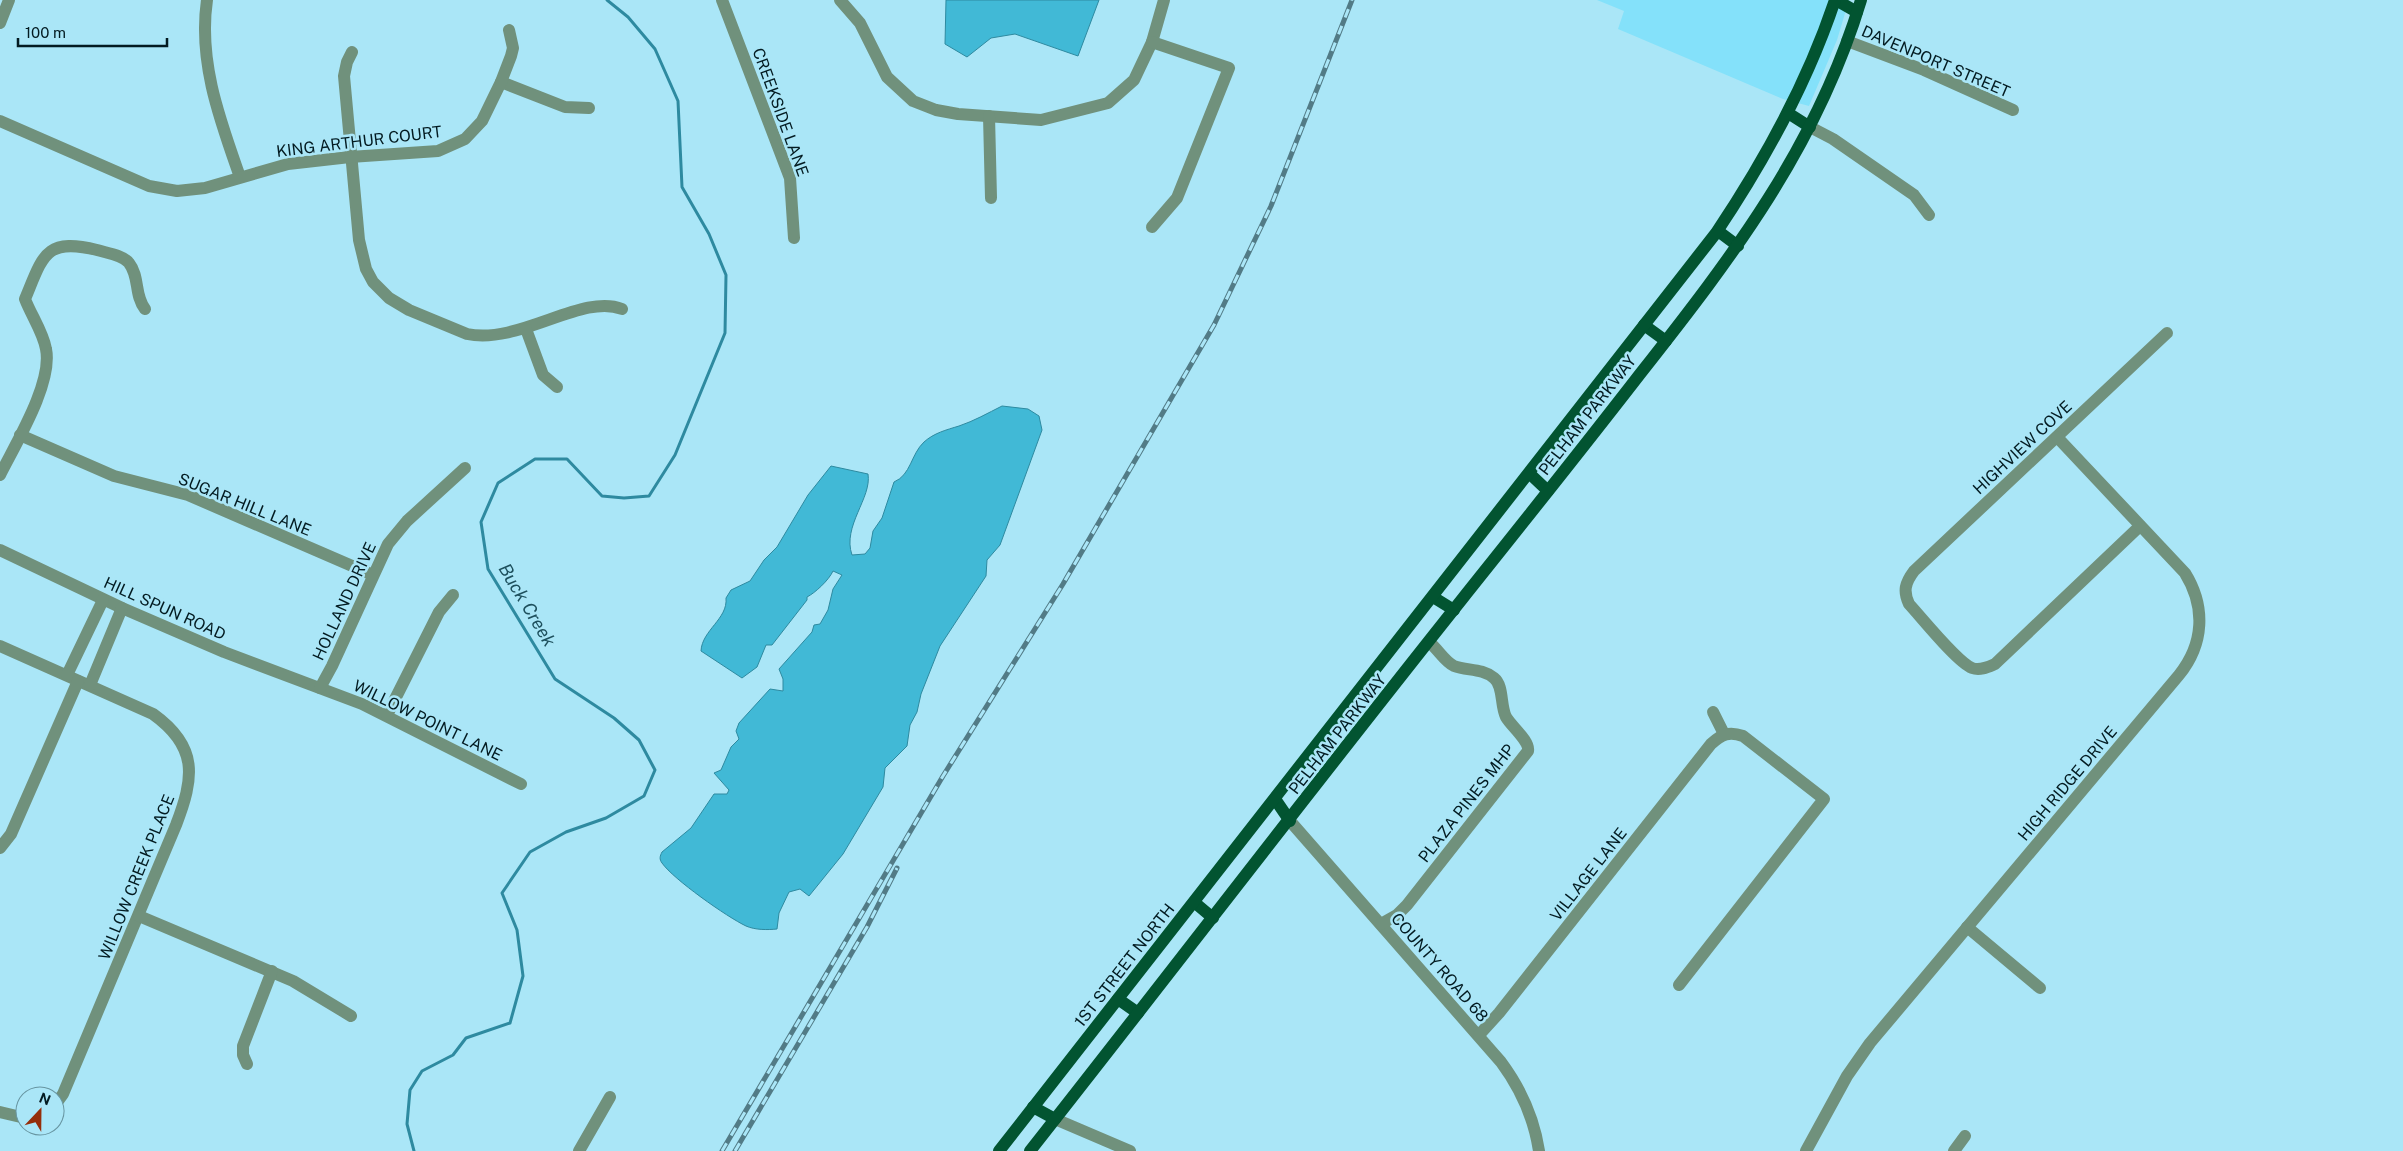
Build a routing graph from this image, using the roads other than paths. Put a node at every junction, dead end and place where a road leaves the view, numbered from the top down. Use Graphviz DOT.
graph roads {
  1 [pos="9,0"];
  2 [pos="207,0"];
  3 [pos="722,0"];
  4 [pos="840,0"];
  5 [pos="1164,0"];
  6 [pos="1836,0"];
  7 [pos="1859,6"];
  8 [pos="0,23"];
  9 [pos="509,30"];
  10 [pos="1847,41"];
  11 [pos="1152,42"];
  12 [pos="352,52"];
  13 [pos="501,82"];
  14 [pos="589,108"];
  15 [pos="2013,110"];
  16 [pos="1788,113"];
  17 [pos="989,116"];
  18 [pos="0,121"];
  19 [pos="1810,126"];
  20 [pos="350,156"];
  21 [pos="240,177"];
  22 [pos="991,198"];
  23 [pos="1929,216"];
  24 [pos="1152,226"];
  25 [pos="1718,231"];
  26 [pos="794,238"];
  27 [pos="1738,246"];
  28 [pos="145,309"];
  29 [pos="622,309"];
  30 [pos="1644,325"];
  31 [pos="526,328"];
  32 [pos="2167,333"];
  33 [pos="1666,340"];
  34 [pos="557,386"];
  35 [pos="20,435"];
  36 [pos="2057,437"];
  37 [pos="465,468"];
  38 [pos="1530,474"];
  39 [pos="0,475"];
  40 [pos="1548,491"];
  41 [pos="2140,526"];
  42 [pos="0,550"];
  43 [pos="373,574"];
  44 [pos="453,595"];
  45 [pos="1433,597"];
  46 [pos="103,600"];
  47 [pos="122,608"];
  48 [pos="1454,610"];
  49 [pos="1429,642"];
  50 [pos="0,646"];
  51 [pos="78,680"];
  52 [pos="320,688"];
  53 [pos="1713,712"];
  54 [pos="387,715"];
  55 [pos="1724,734"];
  56 [pos="521,784"];
  57 [pos="1275,799"];
  58 [pos="1290,821"];
  59 [pos="0,848"];
  60 [pos="1194,902"];
  61 [pos="139,916"];
  62 [pos="1213,918"];
  63 [pos="1381,924"];
  64 [pos="1967,928"];
  65 [pos="272,971"];
  66 [pos="1679,985"];
  67 [pos="2040,988"];
  68 [pos="1118,999"];
  69 [pos="1138,1013"];
  70 [pos="351,1016"];
  71 [pos="1479,1035"];
  72 [pos="247,1064"];
  73 [pos="65,1089"];
  74 [pos="610,1097"];
  75 [pos="1033,1108"];
  76 [pos="0,1112"];
  77 [pos="15,1116"];
  78 [pos="1055,1119"];
  79 [pos="1965,1136"];
  80 [pos="579,1151"];
  81 [pos="999,1151"];
  82 [pos="1030,1151"];
  83 [pos="1130,1151"];
  84 [pos="1539,1151"];
  85 [pos="1806,1151"];
  86 [pos="1954,1151"];
  1 -- 8 [label="street"];
  2 -- 21 [label="street"];
  3 -- 26 [label="street, CREEKSIDE LANE"];
  4 -- 17 [label="street"];
  5 -- 11 [label="street"];
  6 -- 7 [label="main road"];
  6 -- 16 [label="main road, PELHAM PARKWAY"];
  7 -- 10 [label="main road, PELHAM PARKWAY"];
  9 -- 13 [label="street, KING ARTHUR COURT"];
  10 -- 15 [label="street, DAVENPORT STREET"];
  10 -- 19 [label="main road, PELHAM PARKWAY"];
  11 -- 17 [label="street"];
  11 -- 24 [label="street"];
  12 -- 20 [label="street"];
  13 -- 14 [label="street"];
  13 -- 20 [label="street, KING ARTHUR COURT"];
  16 -- 19 [label="main road"];
  16 -- 25 [label="main road, PELHAM PARKWAY"];
  17 -- 22 [label="street"];
  18 -- 21 [label="street, KING ARTHUR COURT"];
  19 -- 23 [label="street"];
  19 -- 27 [label="main road, PELHAM PARKWAY"];
  20 -- 21 [label="street, KING ARTHUR COURT"];
  20 -- 31 [label="street"];
  25 -- 27 [label="main road"];
  25 -- 30 [label="main road, PELHAM PARKWAY"];
  27 -- 33 [label="main road, PELHAM PARKWAY"];
  28 -- 35 [label="street"];
  29 -- 31 [label="street"];
  30 -- 33 [label="main road"];
  30 -- 38 [label="main road, PELHAM PARKWAY"];
  31 -- 34 [label="street"];
  32 -- 36 [label="street, HIGHVIEW COVE"];
  33 -- 40 [label="main road, PELHAM PARKWAY"];
  35 -- 39 [label="street"];
  35 -- 43 [label="street, SUGAR HILL LANE"];
  36 -- 41 [label="street, HIGH RIDGE DRIVE"];
  36 -- 41 [label="street, HIGHVIEW COVE"];
  37 -- 43 [label="street, HOLLAND DRIVE"];
  38 -- 40 [label="main road"];
  38 -- 45 [label="main road, PELHAM PARKWAY"];
  40 -- 48 [label="main road, PELHAM PARKWAY"];
  41 -- 64 [label="street, HIGH RIDGE DRIVE"];
  42 -- 46 [label="street, HILL SPUN ROAD"];
  43 -- 52 [label="street, HOLLAND DRIVE"];
  44 -- 54 [label="street"];
  45 -- 48 [label="main road"];
  45 -- 57 [label="main road, PELHAM PARKWAY"];
  46 -- 47 [label="street, HILL SPUN ROAD"];
  46 -- 51 [label="street"];
  47 -- 51 [label="street"];
  47 -- 52 [label="street, HILL SPUN ROAD"];
  48 -- 49 [label="main road, PELHAM PARKWAY"];
  49 -- 58 [label="main road, PELHAM PARKWAY"];
  49 -- 63 [label="street, PLAZA PINES MHP"];
  50 -- 51 [label="street, WILLOW CREEK PLACE"];
  51 -- 59 [label="street"];
  51 -- 61 [label="street, WILLOW CREEK PLACE"];
  52 -- 54 [label="street, WILLOW POINT LANE"];
  53 -- 55 [label="street"];
  54 -- 56 [label="street, WILLOW POINT LANE"];
  55 -- 66 [label="street"];
  55 -- 71 [label="street, VILLAGE LANE"];
  57 -- 58 [label="main road"];
  57 -- 60 [label="main road, 1ST STREET NORTH"];
  58 -- 62 [label="main road"];
  58 -- 63 [label="street, COUNTY ROAD 68"];
  60 -- 62 [label="main road"];
  60 -- 68 [label="main road, 1ST STREET NORTH"];
  61 -- 65 [label="street"];
  61 -- 73 [label="street, WILLOW CREEK PLACE"];
  62 -- 69 [label="main road"];
  63 -- 71 [label="street, COUNTY ROAD 68"];
  64 -- 67 [label="street"];
  64 -- 85 [label="street, HIGH RIDGE DRIVE"];
  65 -- 70 [label="street"];
  65 -- 72 [label="street"];
  68 -- 69 [label="main road"];
  68 -- 75 [label="main road, 1ST STREET NORTH"];
  69 -- 78 [label="main road"];
  71 -- 84 [label="street, COUNTY ROAD 68"];
  74 -- 80 [label="street"];
  75 -- 78 [label="main road"];
  75 -- 81 [label="main road, 1ST STREET NORTH"];
  76 -- 77 [label="street"];
  78 -- 82 [label="main road"];
  78 -- 83 [label="street"];
  79 -- 86 [label="street"];
}
